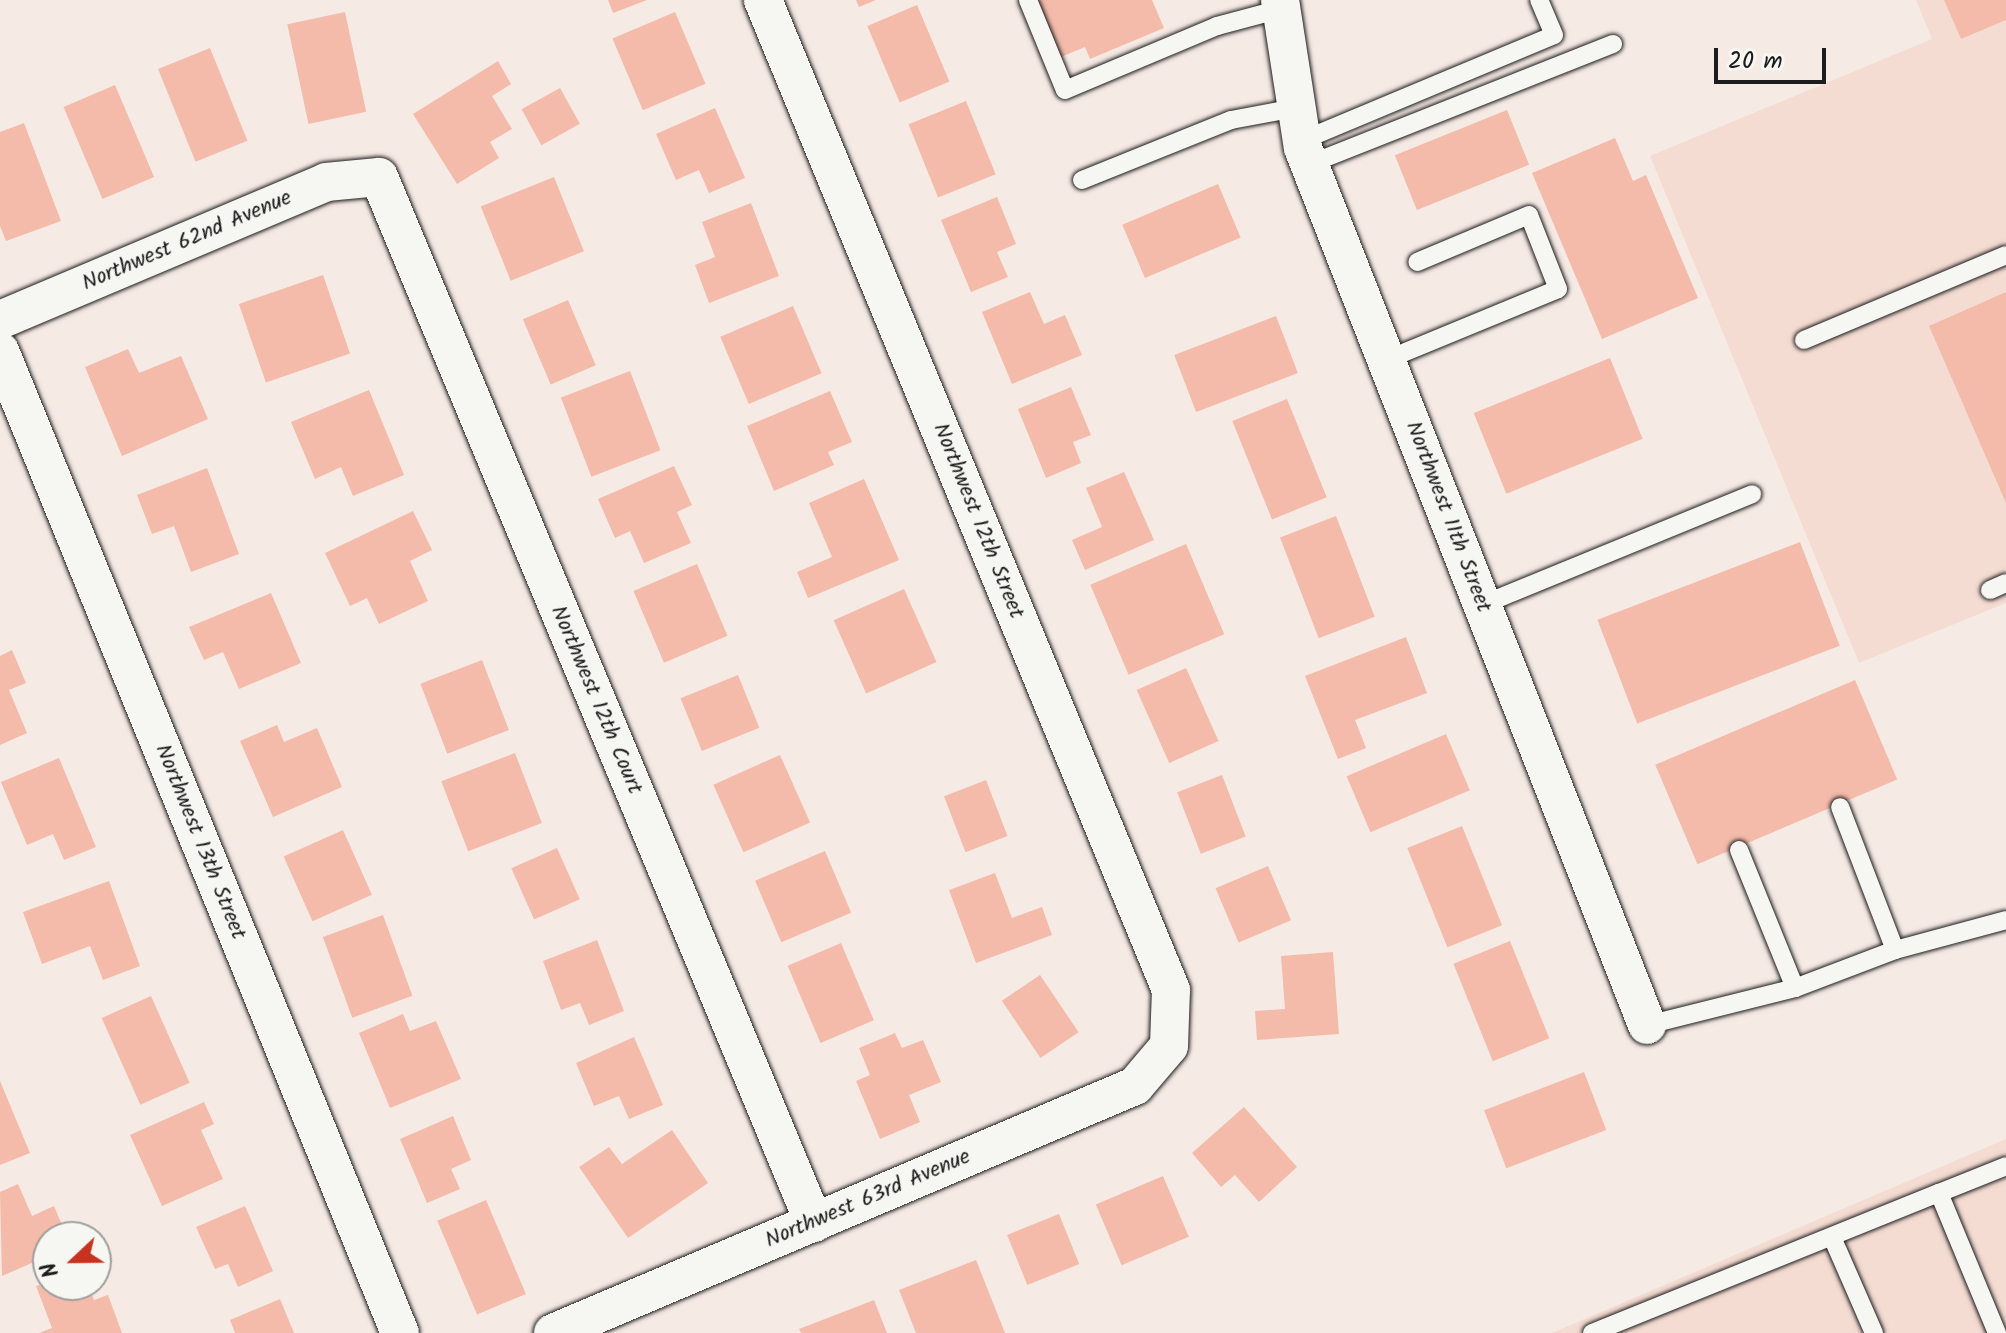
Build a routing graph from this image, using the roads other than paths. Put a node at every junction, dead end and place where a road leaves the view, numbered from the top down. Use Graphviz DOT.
graph roads {
  1 [pos="763,0"];
  2 [pos="1028,0"];
  3 [pos="1539,0"];
  4 [pos="1281,4"];
  5 [pos="1613,44"];
  6 [pos="1302,138"];
  7 [pos="379,177"];
  8 [pos="1082,180"];
  9 [pos="2006,255"];
  10 [pos="1417,262"];
  11 [pos="0,320"];
  12 [pos="1804,340"];
  13 [pos="0,351"];
  14 [pos="1386,360"];
  15 [pos="1752,494"];
  16 [pos="1482,605"];
  17 [pos="1840,807"];
  18 [pos="1739,850"];
  19 [pos="2006,920"];
  20 [pos="1895,950"];
  21 [pos="1795,988"];
  22 [pos="1647,1025"];
  23 [pos="1169,1046"];
  24 [pos="2006,1166"];
  25 [pos="1939,1193"];
  26 [pos="814,1223"];
  27 [pos="1832,1237"];
  28 [pos="400,1333"];
  29 [pos="553,1333"];
  30 [pos="1592,1333"];
  31 [pos="1874,1333"];
  32 [pos="1997,1333"];
  1 -- 23 [label="street, Northwest 12th Street"];
  2 -- 4 [label="lane"];
  3 -- 6 [label="lane"];
  4 -- 6 [label="street, Northwest 11th Street"];
  5 -- 6 [label="lane"];
  6 -- 8 [label="lane"];
  6 -- 14 [label="street, Northwest 11th Street"];
  7 -- 11 [label="street, Northwest 62nd Avenue"];
  7 -- 26 [label="street, Northwest 12th Court"];
  9 -- 12 [label="lane"];
  10 -- 14 [label="lane"];
  13 -- 28 [label="street, Northwest 13th Street"];
  14 -- 16 [label="street, Northwest 11th Street"];
  15 -- 16 [label="lane"];
  16 -- 22 [label="street, Northwest 11th Street"];
  17 -- 20 [label="lane"];
  18 -- 21 [label="lane"];
  19 -- 20 [label="lane"];
  20 -- 21 [label="lane"];
  21 -- 22 [label="lane"];
  23 -- 26 [label="street, Northwest 63rd Avenue"];
  24 -- 25 [label="lane"];
  25 -- 27 [label="lane"];
  25 -- 32 [label="lane"];
  26 -- 29 [label="street, Northwest 63rd Avenue"];
  27 -- 30 [label="lane"];
  27 -- 31 [label="lane"];
}
